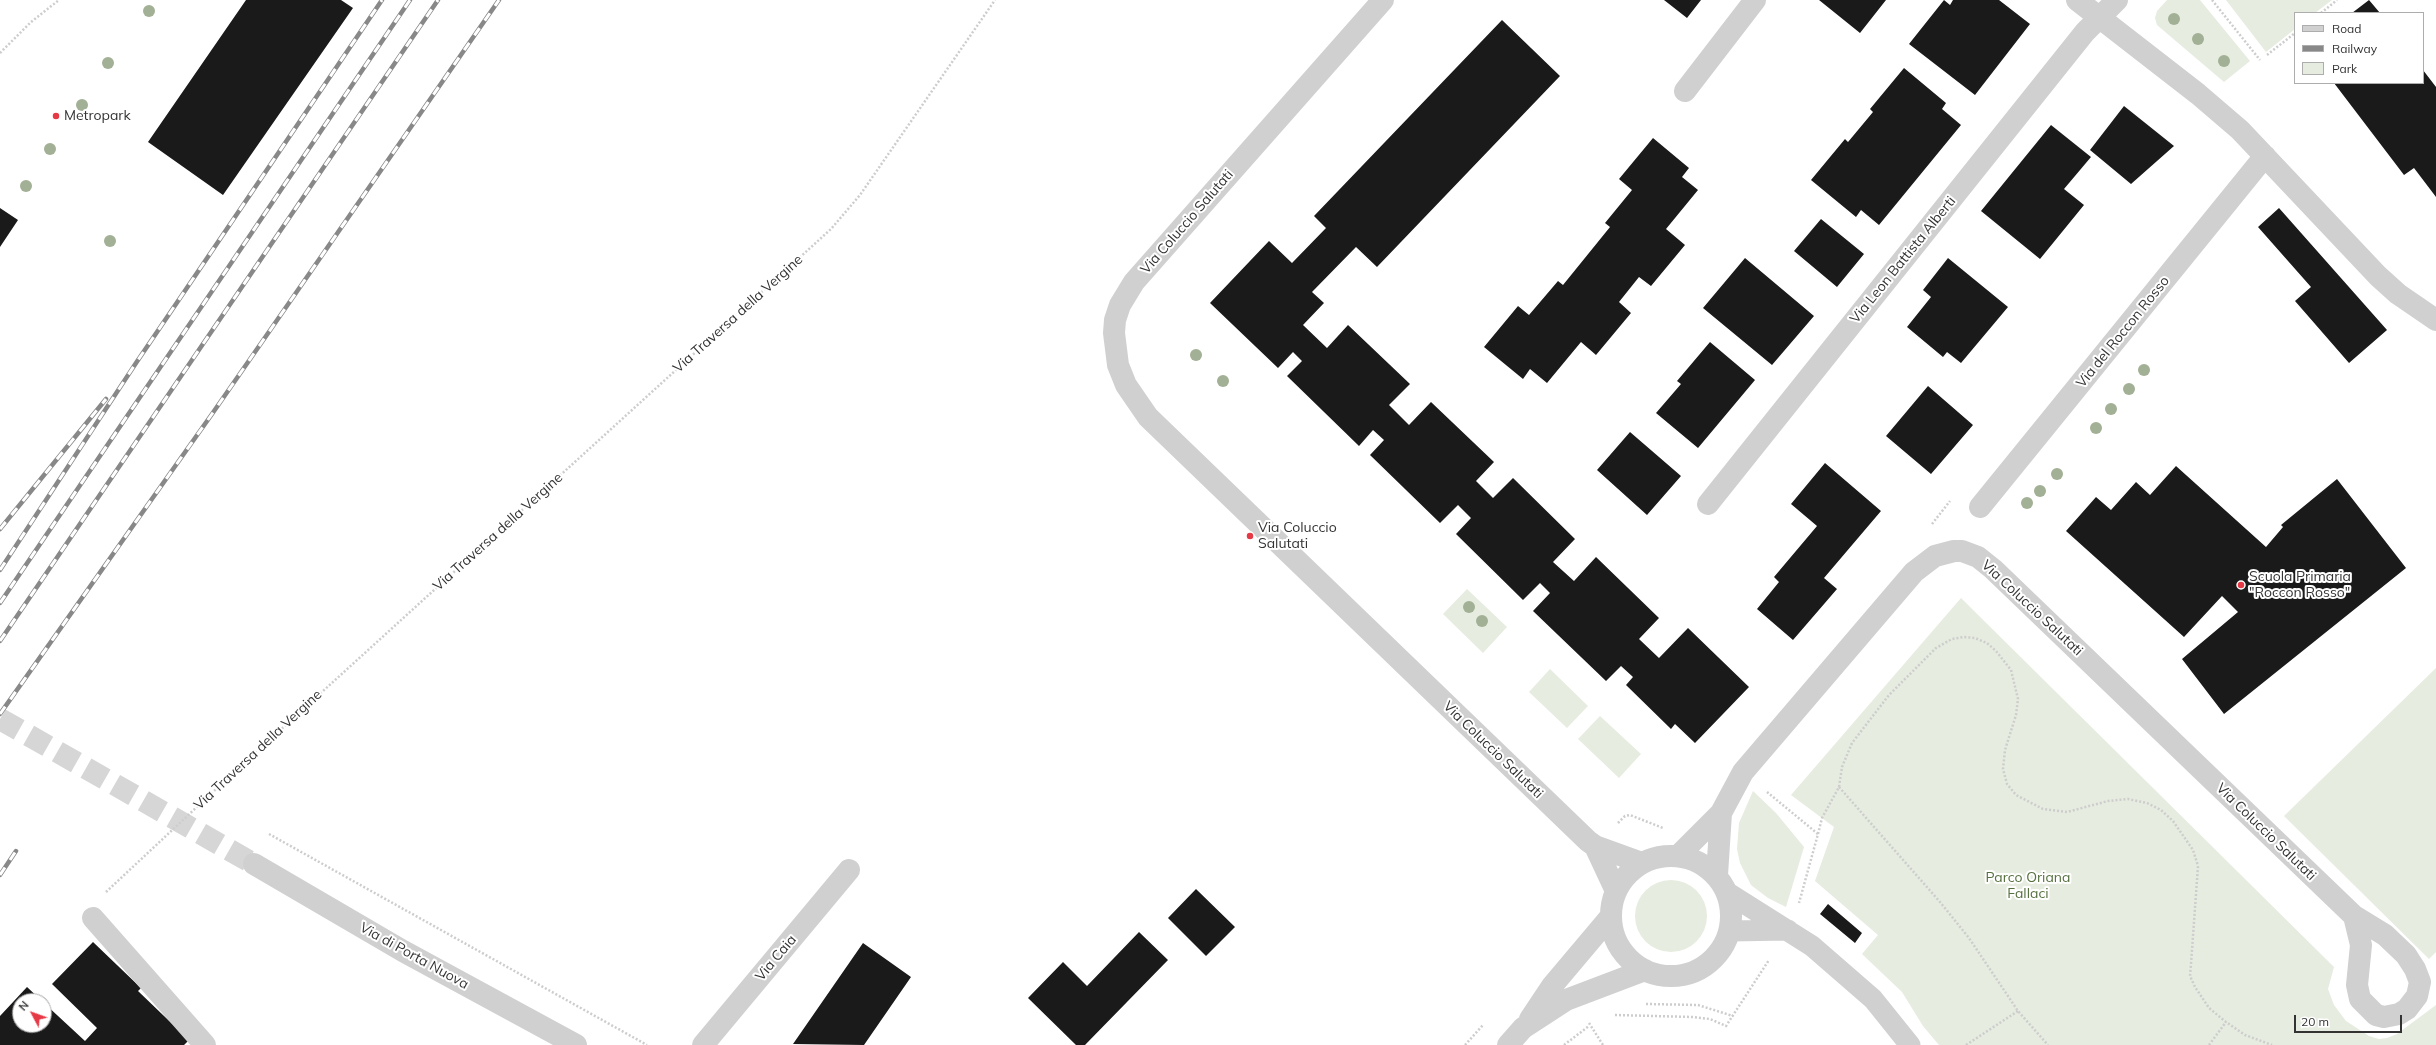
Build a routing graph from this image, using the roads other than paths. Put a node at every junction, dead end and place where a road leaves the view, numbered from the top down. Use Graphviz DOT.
graph roads {
  1 [pos="1383,0"];
  2 [pos="1755,0"];
  3 [pos="2077,0"];
  4 [pos="2117,0"];
  5 [pos="2099,17"];
  6 [pos="1685,91"];
  7 [pos="2265,156"];
  8 [pos="2436,320"];
  9 [pos="1708,504"];
  10 [pos="1980,507"];
  11 [pos="1721,813"];
  12 [pos="1595,846"];
  13 [pos="1679,856"];
  14 [pos="1642,863"];
  15 [pos="254,864"];
  16 [pos="849,870"];
  17 [pos="1722,884"];
  18 [pos="1616,891"];
  19 [pos="1611,916"];
  20 [pos="2354,916"];
  21 [pos="93,918"];
  22 [pos="1788,930"];
  23 [pos="1730,931"];
  24 [pos="1644,970"];
  25 [pos="1523,1028"];
  26 [pos="205,1045"];
  27 [pos="576,1045"];
  28 [pos="703,1045"];
  29 [pos="1508,1045"];
  30 [pos="1910,1045"];
  1 -- 12 [label="street, Via Coluccio Salutati"];
  2 -- 6 [label="street"];
  3 -- 5 [label="street"];
  4 -- 5 [label="street, Via Leon Battista Alberti"];
  5 -- 7 [label="street"];
  5 -- 9 [label="street, Via Leon Battista Alberti"];
  7 -- 8 [label="street"];
  7 -- 10 [label="street, Via del Roccon Rosso"];
  11 -- 13 [label="street"];
  11 -- 17 [label="street, Via Coluccio Salutati"];
  11 -- 20 [label="street, Via Coluccio Salutati"];
  12 -- 14 [label="street"];
  12 -- 18 [label="street"];
  13 -- 14 [label="street"];
  13 -- 17 [label="street"];
  14 -- 18 [label="street"];
  15 -- 27 [label="street, Via di Porta Nuova"];
  16 -- 28 [label="street, Via Caia"];
  17 -- 22 [label="lane"];
  17 -- 23 [label="street"];
  18 -- 19 [label="street"];
  19 -- 24 [label="street"];
  19 -- 25 [label="street"];
  21 -- 26 [label="street"];
  22 -- 23 [label="lane"];
  22 -- 30 [label="lane"];
  23 -- 24 [label="street"];
  24 -- 25 [label="street"];
  25 -- 29 [label="street"];
}
